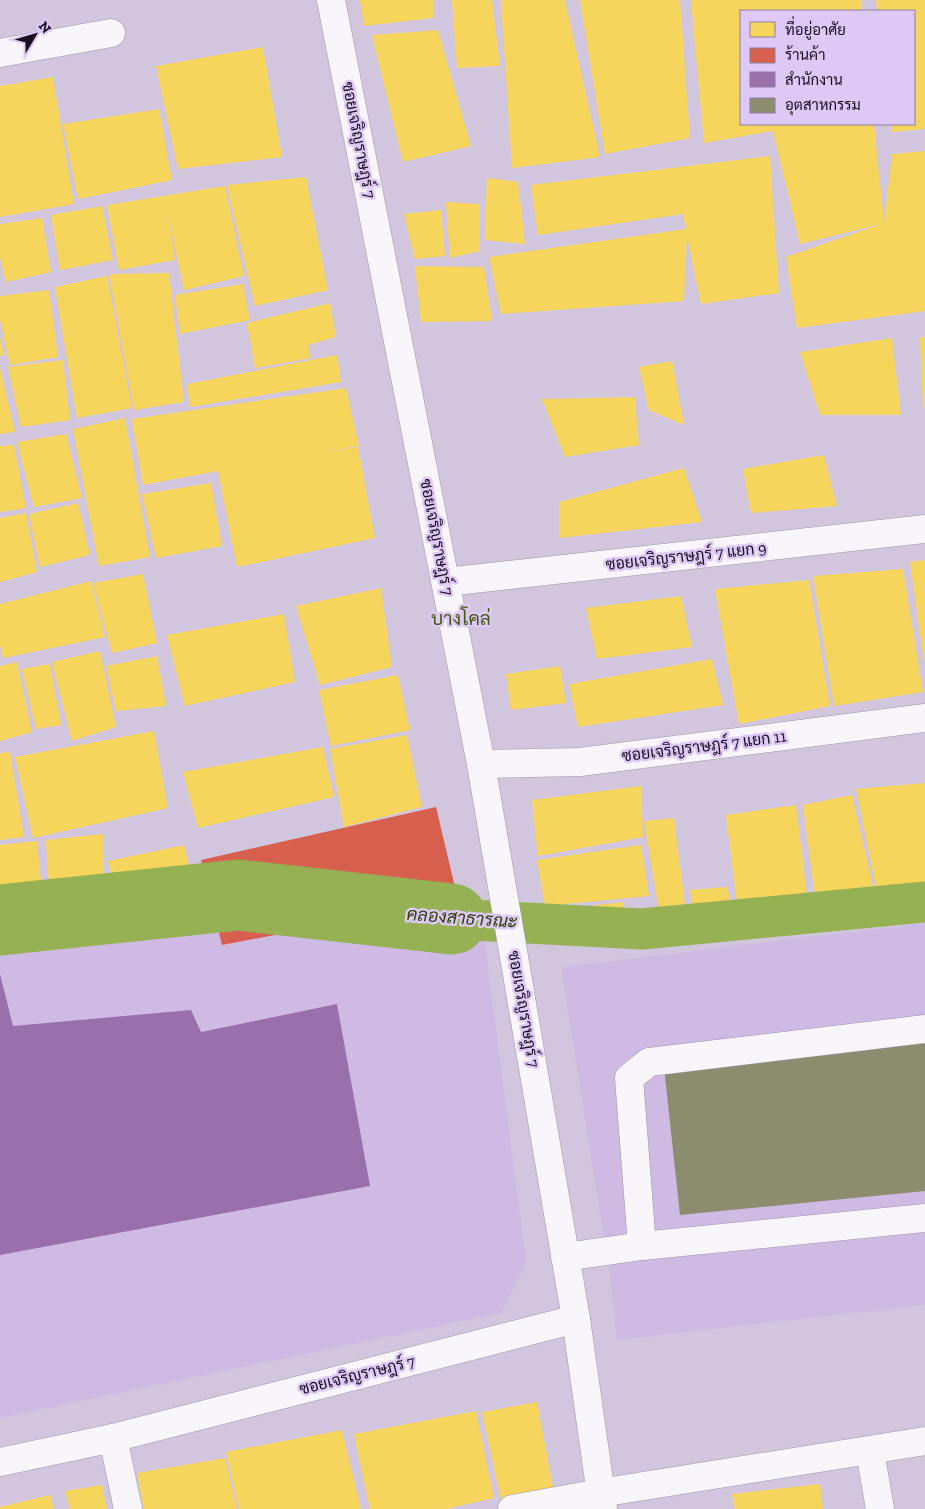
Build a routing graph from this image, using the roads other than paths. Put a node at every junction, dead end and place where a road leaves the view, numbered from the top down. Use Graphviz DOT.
graph roads {
  1 [pos="331,0"];
  2 [pos="111,33"];
  3 [pos="0,53"];
  4 [pos="925,529"];
  5 [pos="446,582"];
  6 [pos="925,718"];
  7 [pos="481,764"];
  8 [pos="925,1029"];
  9 [pos="925,1218"];
  10 [pos="642,1246"];
  11 [pos="565,1256"];
  12 [pos="576,1319"];
  13 [pos="113,1438"];
  14 [pos="925,1441"];
  15 [pos="870,1451"];
  16 [pos="0,1462"];
  17 [pos="601,1501"];
  18 [pos="128,1509"];
  19 [pos="512,1509"];
  20 [pos="880,1509"];
  1 -- 5 [label="street, ซอยเจริญราษฎร์ 7"];
  2 -- 3 [label="street"];
  4 -- 5 [label="street, ซอยเจริญราษฎร์ 7 แยก 9"];
  5 -- 7 [label="street, ซอยเจริญราษฎร์ 7"];
  6 -- 7 [label="street, ซอยเจริญราษฎร์ 7 แยก 11"];
  7 -- 11 [label="street, ซอยเจริญราษฎร์ 7"];
  8 -- 10 [label="street"];
  9 -- 10 [label="street"];
  10 -- 11 [label="street"];
  11 -- 12 [label="street, ซอยเจริญราษฎร์ 7"];
  12 -- 13 [label="street, ซอยเจริญราษฎร์ 7"];
  12 -- 17 [label="street"];
  13 -- 16 [label="street, ซอยเจริญราษฎร์ 7"];
  13 -- 18 [label="street"];
  14 -- 15 [label="street"];
  15 -- 17 [label="street"];
  15 -- 20 [label="street"];
  17 -- 19 [label="street"];
}
